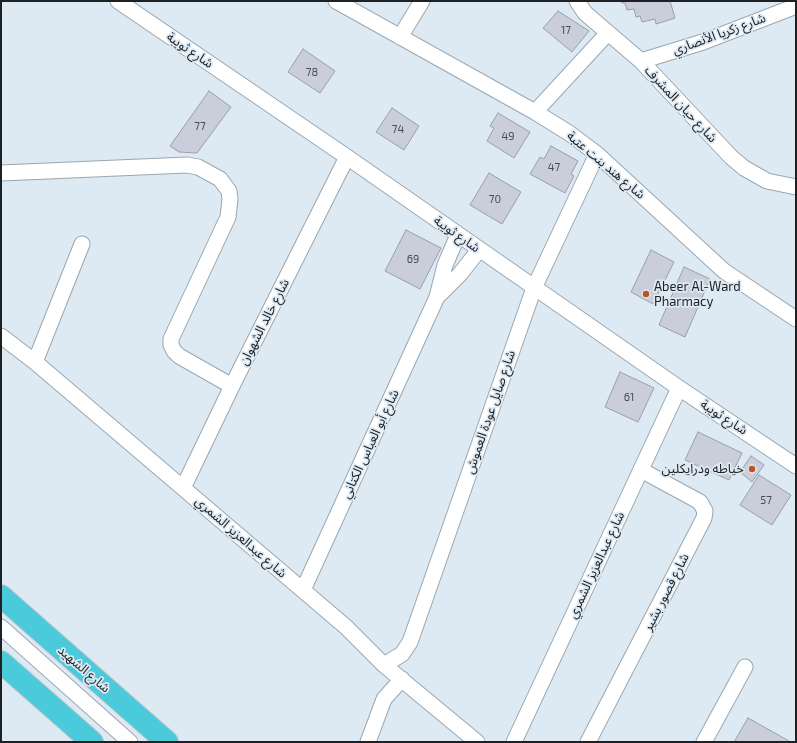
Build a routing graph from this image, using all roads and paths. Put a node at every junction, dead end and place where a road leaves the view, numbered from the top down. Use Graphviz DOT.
graph roads {
  1 [pos="118,1"];
  2 [pos="336,1"];
  3 [pos="422,1"];
  4 [pos="577,1"];
  5 [pos="794,9"];
  6 [pos="607,34"];
  7 [pos="400,37"];
  8 [pos="641,62"];
  9 [pos="535,112"];
  10 [pos="597,154"];
  11 [pos="348,157"];
  12 [pos="1,172"];
  13 [pos="796,187"];
  14 [pos="458,235"];
  15 [pos="82,244"];
  16 [pos="479,250"];
  17 [pos="534,288"];
  18 [pos="438,297"];
  19 [pos="796,319"];
  20 [pos="1,336"];
  21 [pos="35,362"];
  22 [pos="232,386"];
  23 [pos="679,388"];
  24 [pos="796,466"];
  25 [pos="641,470"];
  26 [pos="183,488"];
  27 [pos="303,590"];
  28 [pos="1,596"];
  29 [pos="1,628"];
  30 [pos="1,638"];
  31 [pos="1,662"];
  32 [pos="384,664"];
  33 [pos="745,667"];
  34 [pos="402,679"];
  35 [pos="92,742"];
  36 [pos="119,742"];
  37 [pos="130,742"];
  38 [pos="167,742"];
  39 [pos="368,742"];
  40 [pos="477,742"];
  41 [pos="514,742"];
  42 [pos="588,742"];
  43 [pos="704,742"];
  1 -- 11 [label="street, شارع ثويبة"];
  2 -- 7 [label="street, شارع هند بنت عتبة"];
  3 -- 7 [label="street"];
  4 -- 6 [label="street, شارع حيان المشرف"];
  5 -- 8 [label="street, شارع زكريا الأنصاري"];
  6 -- 8 [label="street, شارع حيان المشرف"];
  6 -- 9 [label="street"];
  7 -- 9 [label="street, شارع هند بنت عتبة"];
  8 -- 13 [label="street, شارع حيان المشرف"];
  9 -- 10 [label="street, شارع هند بنت عتبة"];
  10 -- 17 [label="street, شارع صايل عودة العموش"];
  10 -- 19 [label="street, شارع هند بنت عتبة"];
  11 -- 14 [label="street, شارع ثويبة"];
  11 -- 22 [label="street, شارع خالد الشهوان"];
  12 -- 22 [label="street"];
  14 -- 16 [label="street, شارع ثويبة"];
  14 -- 18 [label="street, شارع أبو العباس الكتاني"];
  15 -- 21 [label="street"];
  16 -- 17 [label="street, شارع ثويبة"];
  16 -- 18 [label="street, شارع أبو العباس الكتاني"];
  17 -- 23 [label="street, شارع ثويبة"];
  17 -- 32 [label="street, شارع صايل عودة العموش"];
  18 -- 27 [label="street, شارع أبو العباس الكتاني"];
  20 -- 21 [label="street, شارع عبدالعزيز الشمري"];
  21 -- 26 [label="street, شارع عبدالعزيز الشمري"];
  22 -- 26 [label="street, شارع خالد الشهوان"];
  23 -- 24 [label="street, شارع ثويبة"];
  23 -- 25 [label="street, شارع عبدالعزيز الشمري"];
  25 -- 41 [label="street, شارع عبدالعزيز الشمري"];
  25 -- 42 [label="street, شارع قصور بشير"];
  26 -- 27 [label="street, شارع عبدالعزيز الشمري"];
  27 -- 32 [label="street, شارع عبدالعزيز الشمري"];
  28 -- 38 [label="highway, شارع الشهيد"];
  29 -- 37 [label="street"];
  30 -- 36 [label="street"];
  31 -- 35 [label="highway"];
  32 -- 34 [label="street, شارع عبدالعزيز الشمري"];
  33 -- 43 [label="street"];
  34 -- 39 [label="street"];
  34 -- 40 [label="street, شارع عبدالعزيز الشمري"];
}
